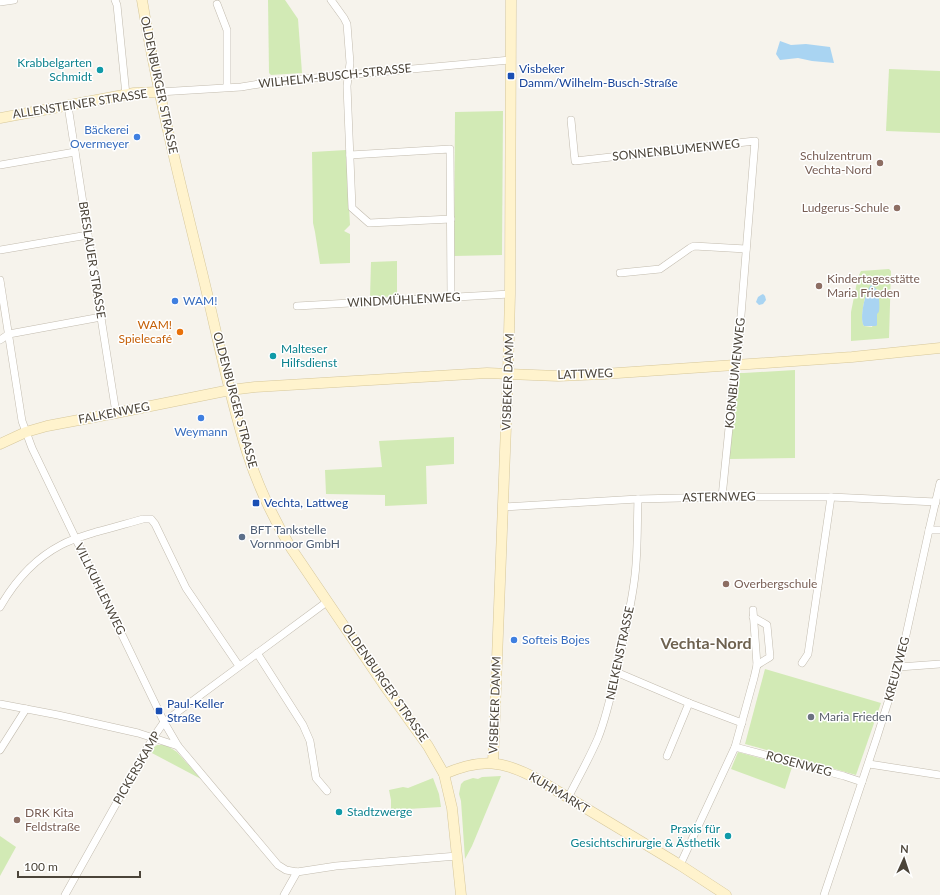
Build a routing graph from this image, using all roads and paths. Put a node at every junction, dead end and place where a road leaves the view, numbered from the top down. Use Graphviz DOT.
graph roads {
  1 [pos="14,0"];
  2 [pos="115,0"];
  3 [pos="142,0"];
  4 [pos="331,0"];
  5 [pos="511,0"];
  6 [pos="0,2"];
  7 [pos="217,4"];
  8 [pos="511,60"];
  9 [pos="349,74"];
  10 [pos="227,87"];
  11 [pos="159,92"];
  12 [pos="126,95"];
  13 [pos="68,106"];
  14 [pos="0,118"];
  15 [pos="571,120"];
  16 [pos="76,152"];
  17 [pos="350,155"];
  18 [pos="0,165"];
  19 [pos="751,187"];
  20 [pos="450,219"];
  21 [pos="88,235"];
  22 [pos="746,249"];
  23 [pos="0,250"];
  24 [pos="620,273"];
  25 [pos="0,280"];
  26 [pos="510,294"];
  27 [pos="451,297"];
  28 [pos="297,306"];
  29 [pos="101,317"];
  30 [pos="9,334"];
  31 [pos="0,340"];
  32 [pos="940,348"];
  33 [pos="737,365"];
  34 [pos="508,374"];
  35 [pos="230,390"];
  36 [pos="116,413"];
  37 [pos="26,432"];
  38 [pos="0,444"];
  39 [pos="940,484"];
  40 [pos="722,497"];
  41 [pos="831,497"];
  42 [pos="638,499"];
  43 [pos="936,502"];
  44 [pos="503,507"];
  45 [pos="929,530"];
  46 [pos="940,530"];
  47 [pos="76,538"];
  48 [pos="328,601"];
  49 [pos="0,607"];
  50 [pos="258,653"];
  51 [pos="802,663"];
  52 [pos="940,664"];
  53 [pos="757,665"];
  54 [pos="240,666"];
  55 [pos="899,667"];
  56 [pos="616,672"];
  57 [pos="689,703"];
  58 [pos="0,704"];
  59 [pos="26,709"];
  60 [pos="164,722"];
  61 [pos="742,723"];
  62 [pos="152,738"];
  63 [pos="178,746"];
  64 [pos="735,747"];
  65 [pos="0,750"];
  66 [pos="667,756"];
  67 [pos="493,763"];
  68 [pos="868,764"];
  69 [pos="444,774"];
  70 [pos="940,775"];
  71 [pos="862,782"];
  72 [pos="327,791"];
  73 [pos="568,798"];
  74 [pos="456,856"];
  75 [pos="680,865"];
  76 [pos="297,872"];
  77 [pos="65,895"];
  78 [pos="284,895"];
  79 [pos="461,895"];
  80 [pos="726,895"];
  81 [pos="824,895"];
  1 -- 6 [label="street"];
  2 -- 12 [label="street"];
  3 -- 11 [label="street, OLDENBURGER STRASSE"];
  4 -- 9 [label="street"];
  5 -- 8 [label="street, VISBEKER DAMM"];
  7 -- 10 [label="street"];
  8 -- 9 [label="street, WILHELM-BUSCH-STRASSE"];
  8 -- 26 [label="street, VISBEKER DAMM"];
  9 -- 10 [label="street, WILHELM-BUSCH-STRASSE"];
  9 -- 17 [label="street"];
  10 -- 11 [label="street, WILHELM-BUSCH-STRASSE"];
  11 -- 12 [label="street, ALLENSTEINER STRASSE"];
  11 -- 35 [label="street, OLDENBURGER STRASSE"];
  12 -- 13 [label="street, ALLENSTEINER STRASSE"];
  13 -- 14 [label="street, ALLENSTEINER STRASSE"];
  13 -- 16 [label="street, BRESLAUER STRASSE"];
  15 -- 19 [label="street, SONNENBLUMENWEG"];
  16 -- 18 [label="street"];
  16 -- 21 [label="street, BRESLAUER STRASSE"];
  17 -- 20 [label="street"];
  17 -- 20 [label="street"];
  19 -- 22 [label="street, KORNBLUMENWEG"];
  20 -- 27 [label="street"];
  21 -- 23 [label="street"];
  21 -- 29 [label="street, BRESLAUER STRASSE"];
  22 -- 24 [label="street"];
  22 -- 33 [label="street, KORNBLUMENWEG"];
  25 -- 30 [label="street, VILLKUHLENWEG"];
  26 -- 27 [label="street, WINDMÜHLENWEG"];
  26 -- 34 [label="street, VISBEKER DAMM"];
  27 -- 28 [label="street, WINDMÜHLENWEG"];
  29 -- 30 [label="street"];
  29 -- 36 [label="street, BRESLAUER STRASSE"];
  30 -- 31 [label="street"];
  30 -- 37 [label="street, VILLKUHLENWEG"];
  32 -- 33 [label="street, LATTWEG"];
  33 -- 34 [label="street, LATTWEG"];
  33 -- 40 [label="street, KORNBLUMENWEG"];
  34 -- 35 [label="street, LATTWEG"];
  34 -- 44 [label="street, VISBEKER DAMM"];
  35 -- 36 [label="street, FALKENWEG"];
  35 -- 48 [label="street, OLDENBURGER STRASSE"];
  36 -- 37 [label="street, FALKENWEG"];
  37 -- 38 [label="street, FALKENWEG"];
  37 -- 47 [label="street, VILLKUHLENWEG"];
  39 -- 43 [label="street, KREUZWEG"];
  40 -- 41 [label="street, ASTERNWEG"];
  40 -- 42 [label="street, ASTERNWEG"];
  41 -- 43 [label="street, ASTERNWEG"];
  41 -- 51 [label="street"];
  42 -- 44 [label="street, ASTERNWEG"];
  42 -- 56 [label="street, NELKENSTRASSE"];
  43 -- 45 [label="street, KREUZWEG"];
  44 -- 67 [label="street, VISBEKER DAMM"];
  45 -- 46 [label="street"];
  45 -- 55 [label="street, KREUZWEG"];
  47 -- 49 [label="street"];
  47 -- 54 [label="street"];
  47 -- 60 [label="street, VILLKUHLENWEG"];
  48 -- 50 [label="street, PICKERSKAMP"];
  48 -- 69 [label="street, OLDENBURGER STRASSE"];
  50 -- 54 [label="street, PICKERSKAMP"];
  50 -- 72 [label="street"];
  52 -- 55 [label="street"];
  53 -- 53 [label="street"];
  53 -- 61 [label="street"];
  54 -- 60 [label="street, PICKERSKAMP"];
  55 -- 68 [label="street, KREUZWEG"];
  56 -- 57 [label="street"];
  56 -- 73 [label="street, NELKENSTRASSE"];
  57 -- 61 [label="street"];
  57 -- 66 [label="street"];
  58 -- 59 [label="street"];
  59 -- 62 [label="street"];
  59 -- 65 [label="street"];
  60 -- 62 [label="street, PICKERSKAMP"];
  60 -- 63 [label="street, VILLKUHLENWEG"];
  61 -- 64 [label="street"];
  62 -- 63 [label="street"];
  62 -- 77 [label="street, PICKERSKAMP"];
  63 -- 76 [label="street, VILLKUHLENWEG"];
  64 -- 71 [label="street, ROSENWEG"];
  64 -- 75 [label="street"];
  67 -- 69 [label="street, KUHMARKT"];
  67 -- 73 [label="street, KUHMARKT"];
  68 -- 70 [label="street"];
  68 -- 71 [label="street, KREUZWEG"];
  69 -- 74 [label="street, OLDENBURGER STRASSE"];
  71 -- 81 [label="street, KREUZWEG"];
  73 -- 75 [label="street, KUHMARKT"];
  74 -- 76 [label="street"];
  74 -- 79 [label="street, OLDENBURGER STRASSE"];
  75 -- 80 [label="street, KUHMARKT"];
  76 -- 78 [label="street"];
}
